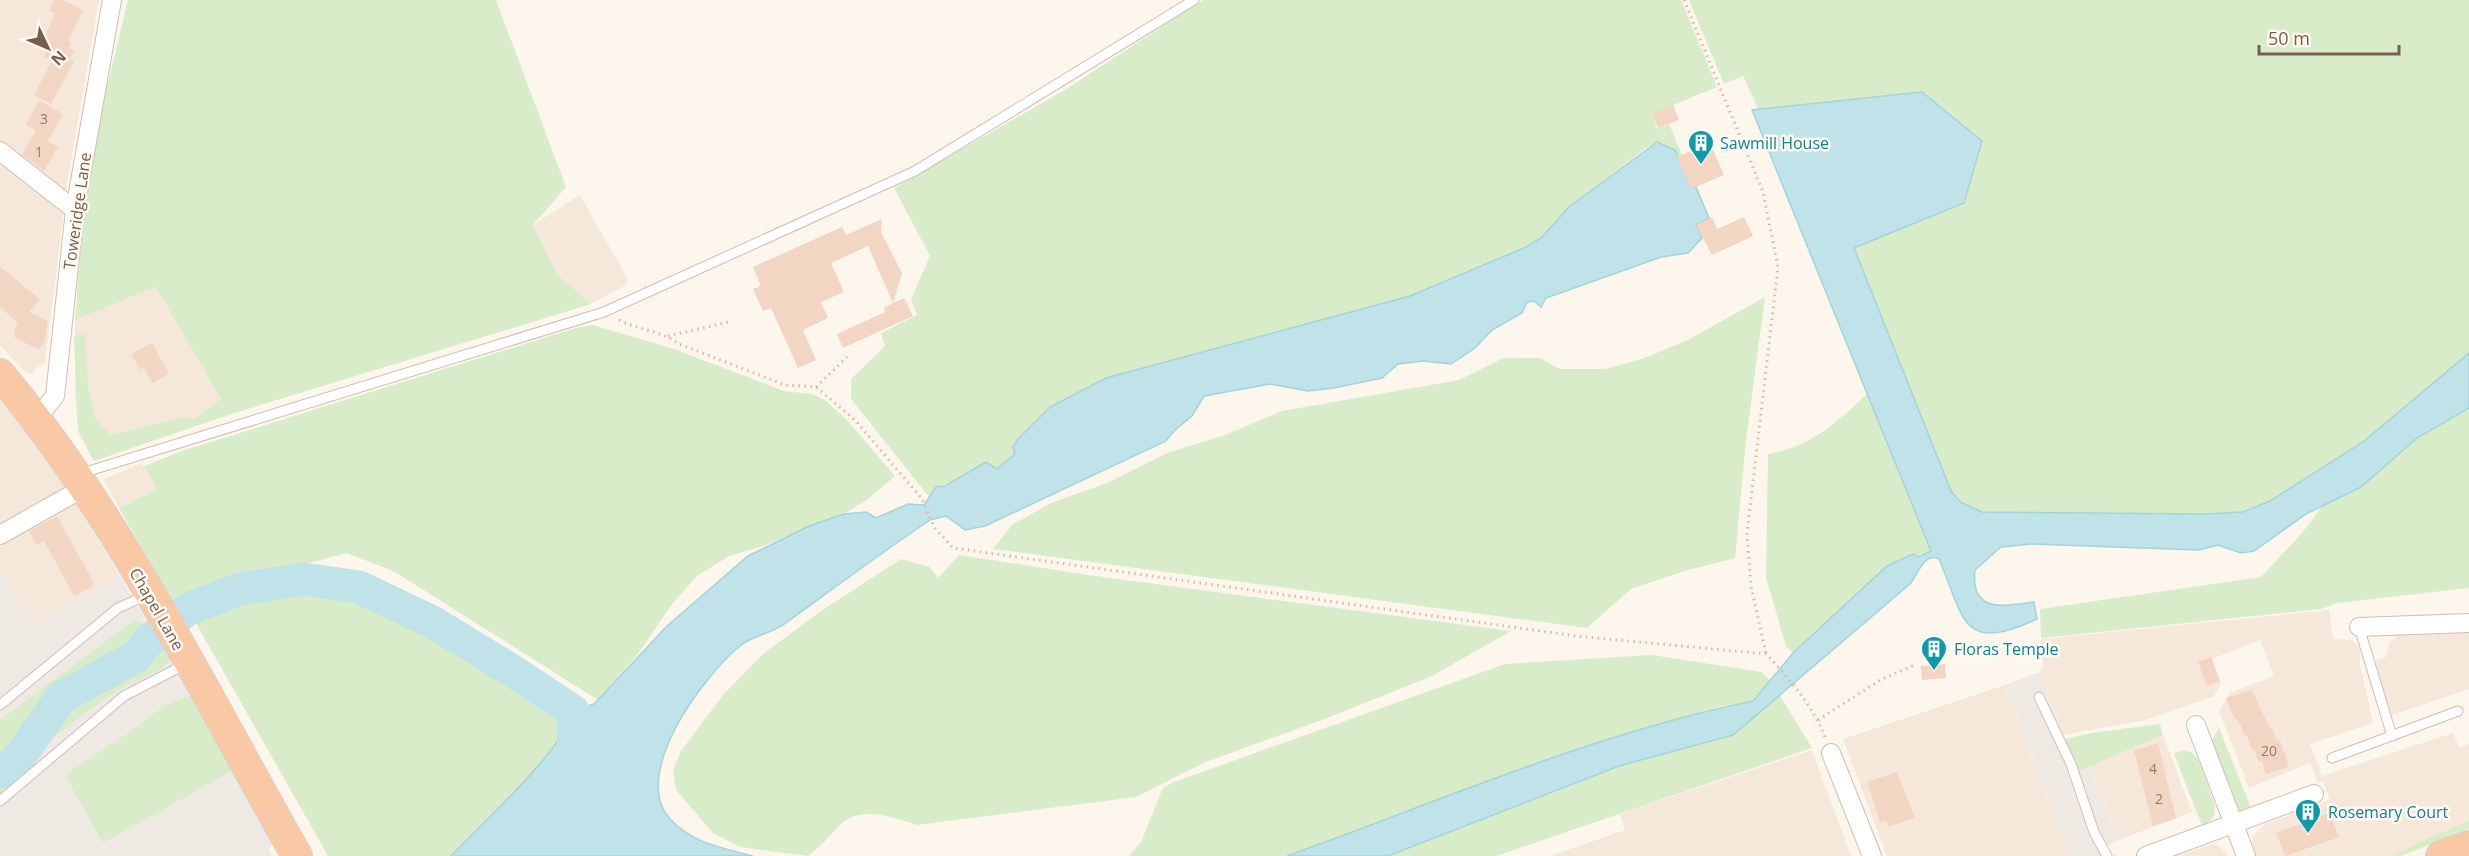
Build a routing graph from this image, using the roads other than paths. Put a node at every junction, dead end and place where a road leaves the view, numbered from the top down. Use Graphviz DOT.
graph roads {
  1 [pos="112,0"];
  2 [pos="1194,0"];
  3 [pos="0,151"];
  4 [pos="75,210"];
  5 [pos="0,374"];
  6 [pos="37,418"];
  7 [pos="81,481"];
  8 [pos="0,535"];
  9 [pos="149,594"];
  10 [pos="2469,624"];
  11 [pos="2359,627"];
  12 [pos="188,663"];
  13 [pos="2039,697"];
  14 [pos="0,705"];
  15 [pos="2458,711"];
  16 [pos="2196,726"];
  17 [pos="2391,736"];
  18 [pos="1831,753"];
  19 [pos="2332,758"];
  20 [pos="2314,794"];
  21 [pos="0,801"];
  22 [pos="2234,824"];
  23 [pos="2469,846"];
  24 [pos="292,851"];
  25 [pos="1872,856"];
  26 [pos="2107,856"];
  27 [pos="2146,856"];
  28 [pos="2246,856"];
  29 [pos="2441,856"];
  1 -- 4 [label="street, Toweridge Lane"];
  2 -- 7 [label="lane"];
  3 -- 4 [label="street"];
  4 -- 6 [label="street, Toweridge Lane"];
  5 -- 6 [label="highway, Chapel Lane"];
  6 -- 7 [label="highway, Chapel Lane"];
  7 -- 8 [label="street"];
  7 -- 9 [label="highway, Chapel Lane"];
  9 -- 12 [label="highway, Chapel Lane"];
  9 -- 14 [label="lane"];
  10 -- 11 [label="street"];
  11 -- 17 [label="lane"];
  12 -- 21 [label="lane"];
  12 -- 24 [label="highway, Chapel Lane"];
  13 -- 26 [label="lane"];
  15 -- 17 [label="lane"];
  16 -- 22 [label="street"];
  17 -- 19 [label="lane"];
  18 -- 25 [label="street"];
  20 -- 22 [label="street"];
  22 -- 27 [label="street"];
  22 -- 28 [label="street"];
  23 -- 29 [label="highway"];
}
